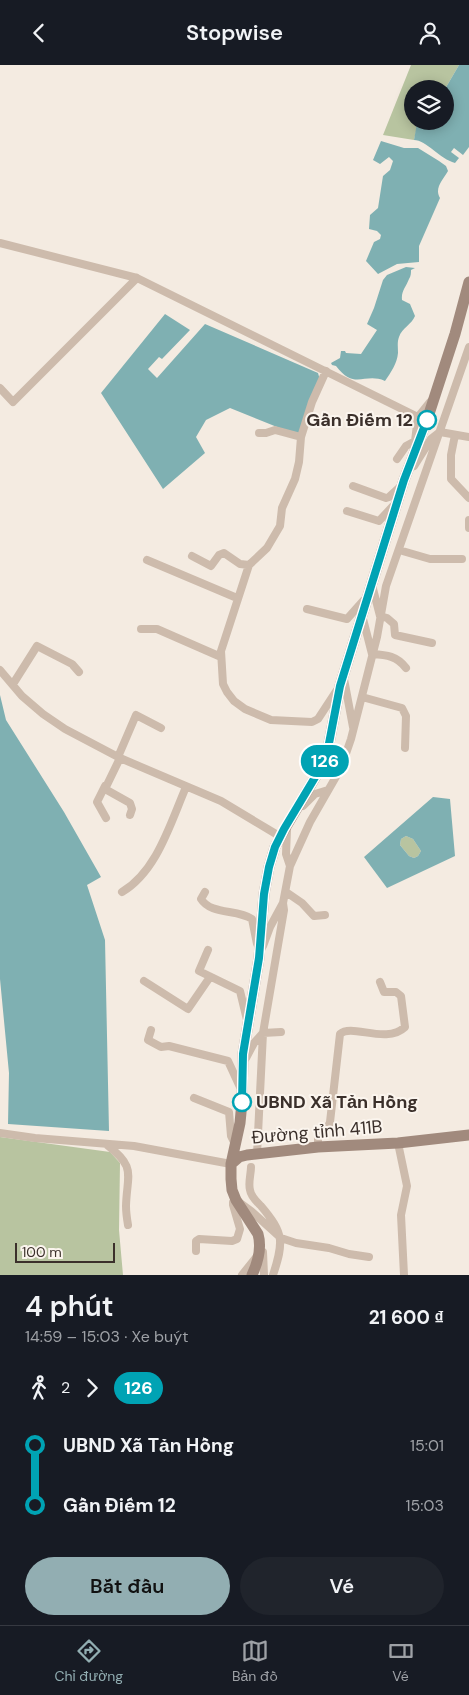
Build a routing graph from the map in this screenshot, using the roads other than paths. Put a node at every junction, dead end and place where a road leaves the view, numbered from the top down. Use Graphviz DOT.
graph roads {
  1 [pos="0,243"];
  2 [pos="137,278"];
  3 [pos="469,281"];
  4 [pos="469,347"];
  5 [pos="326,371"];
  6 [pos="0,388"];
  7 [pos="435,397"];
  8 [pos="418,417"];
  9 [pos="440,432"];
  10 [pos="259,433"];
  11 [pos="455,435"];
  12 [pos="301,437"];
  13 [pos="469,437"];
  14 [pos="418,439"];
  15 [pos="397,459"];
  16 [pos="404,483"];
  17 [pos="353,486"];
  18 [pos="469,498"];
  19 [pos="398,501"];
  20 [pos="347,511"];
  21 [pos="469,520"];
  22 [pos="469,528"];
  23 [pos="399,550"];
  24 [pos="192,556"];
  25 [pos="462,559"];
  26 [pos="147,561"];
  27 [pos="249,565"];
  28 [pos="371,587"];
  29 [pos="237,598"];
  30 [pos="307,609"];
  31 [pos="362,615"];
  32 [pos="380,616"];
  33 [pos="141,629"];
  34 [pos="432,643"];
  35 [pos="372,654"];
  36 [pos="221,657"];
  37 [pos="406,669"];
  38 [pos="0,670"];
  39 [pos="79,672"];
  40 [pos="342,682"];
  41 [pos="13,684"];
  42 [pos="362,697"];
  43 [pos="161,728"];
  44 [pos="354,729"];
  45 [pos="405,748"];
  46 [pos="119,758"];
  47 [pos="105,786"];
  48 [pos="186,787"];
  49 [pos="328,791"];
  50 [pos="130,815"];
  51 [pos="106,818"];
  52 [pos="289,821"];
  53 [pos="281,837"];
  54 [pos="290,866"];
  55 [pos="204,891"];
  56 [pos="286,892"];
  57 [pos="122,893"];
  58 [pos="283,903"];
  59 [pos="325,915"];
  60 [pos="208,950"];
  61 [pos="259,958"];
  62 [pos="210,977"];
  63 [pos="144,981"];
  64 [pos="380,982"];
  65 [pos="248,1025"];
  66 [pos="151,1030"];
  67 [pos="282,1032"];
  68 [pos="263,1033"];
  69 [pos="242,1069"];
  70 [pos="242,1091"];
  71 [pos="194,1098"];
  72 [pos="0,1133"];
  73 [pos="469,1135"];
  74 [pos="106,1143"];
  75 [pos="398,1143"];
  76 [pos="236,1145"];
  77 [pos="318,1147"];
  78 [pos="258,1154"];
  79 [pos="232,1164"];
  80 [pos="251,1167"];
  81 [pos="236,1200"];
  82 [pos="128,1225"];
  83 [pos="281,1238"];
  84 [pos="260,1240"];
  85 [pos="196,1251"];
  86 [pos="259,1254"];
  87 [pos="369,1257"];
  88 [pos="242,1275"];
  89 [pos="252,1275"];
  90 [pos="264,1275"];
  91 [pos="273,1275"];
  92 [pos="404,1275"];
  1 -- 2 [label="street"];
  2 -- 5 [label="street"];
  2 -- 6 [label="street"];
  3 -- 7 [label="main road"];
  4 -- 9 [label="street"];
  5 -- 8 [label="street"];
  5 -- 12 [label="street"];
  7 -- 8 [label="street"];
  7 -- 14 [label="main road"];
  8 -- 14 [label="street"];
  9 -- 11 [label="street"];
  9 -- 16 [label="street"];
  9 -- 23 [label="street"];
  10 -- 12 [label="street"];
  11 -- 13 [label="street"];
  11 -- 18 [label="street"];
  12 -- 27 [label="street"];
  14 -- 15 [label="street"];
  14 -- 16 [label="main road"];
  16 -- 17 [label="street"];
  16 -- 19 [label="main road"];
  19 -- 20 [label="street"];
  19 -- 28 [label="main road"];
  21 -- 22 [label="street"];
  23 -- 25 [label="street"];
  23 -- 32 [label="street"];
  24 -- 27 [label="street"];
  26 -- 29 [label="street"];
  27 -- 29 [label="street"];
  28 -- 30 [label="street"];
  28 -- 31 [label="main road"];
  28 -- 32 [label="street"];
  29 -- 36 [label="street"];
  31 -- 35 [label="street"];
  31 -- 40 [label="main road"];
  32 -- 34 [label="street"];
  32 -- 35 [label="street"];
  33 -- 36 [label="street"];
  35 -- 37 [label="street"];
  35 -- 42 [label="street"];
  36 -- 40 [label="street"];
  38 -- 41 [label="street"];
  39 -- 41 [label="street"];
  40 -- 44 [label="street"];
  40 -- 52 [label="main road"];
  41 -- 46 [label="street"];
  42 -- 44 [label="street"];
  42 -- 45 [label="street"];
  43 -- 46 [label="street"];
  44 -- 49 [label="street"];
  46 -- 47 [label="street"];
  46 -- 48 [label="street"];
  47 -- 50 [label="street"];
  47 -- 51 [label="street"];
  48 -- 53 [label="street"];
  48 -- 57 [label="street"];
  49 -- 52 [label="street"];
  49 -- 54 [label="street"];
  52 -- 53 [label="main road"];
  52 -- 54 [label="street"];
  53 -- 61 [label="main road"];
  54 -- 56 [label="street"];
  55 -- 61 [label="street"];
  56 -- 58 [label="street"];
  56 -- 59 [label="street"];
  58 -- 61 [label="street"];
  58 -- 68 [label="street"];
  60 -- 62 [label="street"];
  61 -- 65 [label="main road"];
  62 -- 63 [label="street"];
  62 -- 65 [label="street"];
  64 -- 77 [label="street"];
  65 -- 69 [label="main road"];
  66 -- 70 [label="street"];
  67 -- 68 [label="street"];
  68 -- 69 [label="street"];
  68 -- 78 [label="street"];
  69 -- 70 [label="main road"];
  70 -- 76 [label="main road"];
  71 -- 76 [label="street"];
  72 -- 74 [label="street"];
  73 -- 75 [label="main road, Đường tỉnh 411B"];
  74 -- 79 [label="street"];
  74 -- 82 [label="street"];
  75 -- 77 [label="main road, Đường tỉnh 411B"];
  75 -- 92 [label="street"];
  76 -- 79 [label="main road"];
  77 -- 78 [label="main road, Đường tỉnh 411B"];
  78 -- 79 [label="main road, Đường tỉnh 411B"];
  79 -- 81 [label="main road"];
  80 -- 83 [label="street"];
  81 -- 83 [label="street"];
  81 -- 84 [label="main road"];
  81 -- 85 [label="street"];
  83 -- 87 [label="street"];
  83 -- 91 [label="street"];
  84 -- 86 [label="main road"];
  84 -- 90 [label="street"];
  86 -- 88 [label="street"];
  86 -- 89 [label="main road"];
}
